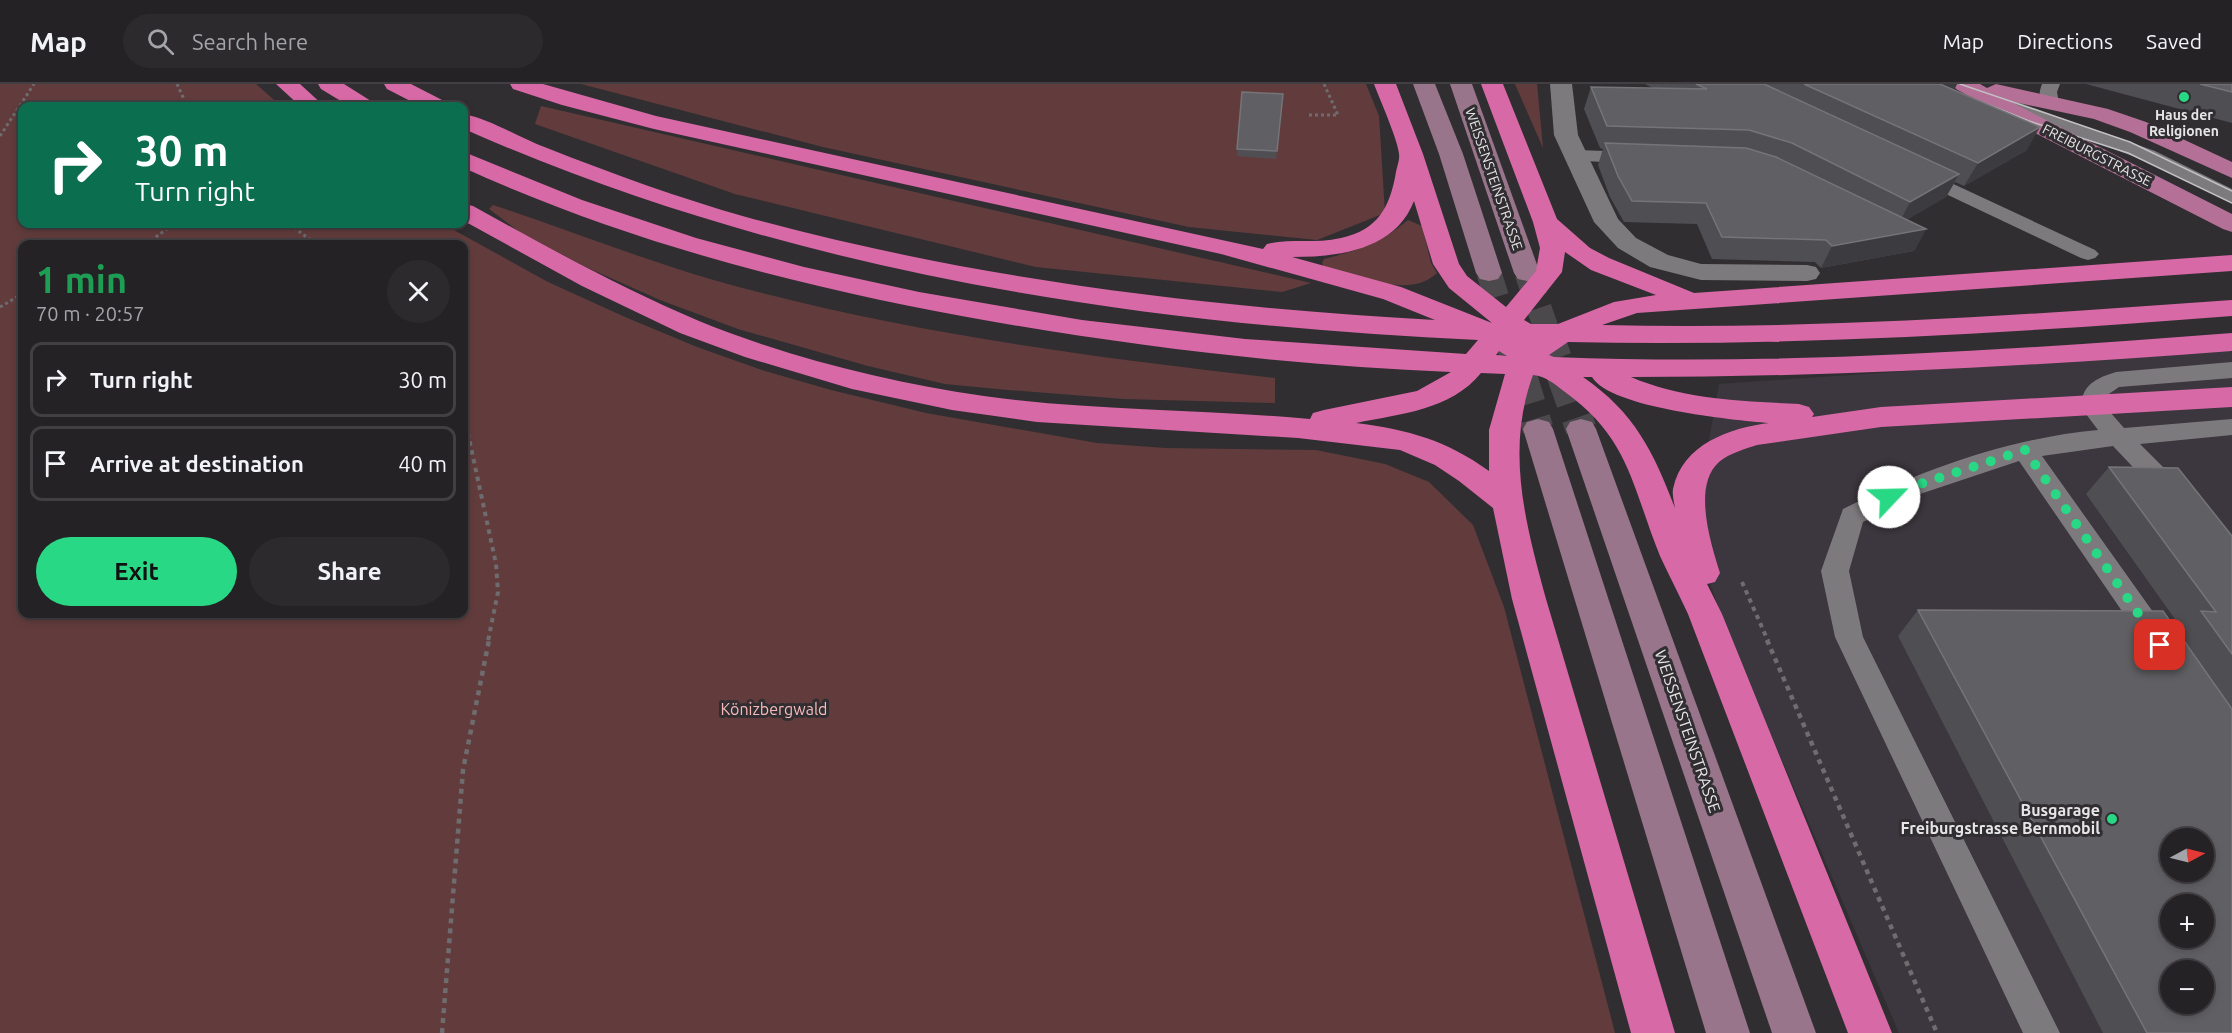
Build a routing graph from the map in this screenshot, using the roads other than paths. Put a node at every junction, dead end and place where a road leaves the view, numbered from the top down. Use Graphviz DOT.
graph roads {
  1 [pos="287,84"];
  2 [pos="329,84"];
  3 [pos="395,84"];
  4 [pos="520,84"];
  5 [pos="1385,84"];
  6 [pos="1424,84"];
  7 [pos="1461,84"];
  8 [pos="1492,84"];
  9 [pos="1561,84"];
  10 [pos="1964,84"];
  11 [pos="2050,93"];
  12 [pos="308,102"];
  13 [pos="357,102"];
  14 [pos="429,102"];
  15 [pos="2087,111"];
  16 [pos="468,123"];
  17 [pos="2074,136"];
  18 [pos="1411,154"];
  19 [pos="1577,156"];
  20 [pos="1658,159"];
  21 [pos="468,161"];
  22 [pos="1902,167"];
  23 [pos="2232,171"];
  24 [pos="2232,197"];
  25 [pos="468,213"];
  26 [pos="1546,222"];
  27 [pos="2232,224"];
  28 [pos="1226,247"];
  29 [pos="2088,254"];
  30 [pos="2232,263"];
  31 [pos="1489,273"];
  32 [pos="1527,273"];
  33 [pos="1807,273"];
  34 [pos="1691,300"];
  35 [pos="2232,308"];
  36 [pos="1502,330"];
  37 [pos="2232,342"];
  38 [pos="1539,351"];
  39 [pos="2232,370"];
  40 [pos="2232,396"];
  41 [pos="1881,417"];
  42 [pos="2232,427"];
  43 [pos="1281,428"];
  44 [pos="1538,429"];
  45 [pos="1581,429"];
  46 [pos="2025,450"];
  47 [pos="1507,502"];
  48 [pos="2191,511"];
  49 [pos="1705,614"];
  50 [pos="2174,666"];
  51 [pos="1653,1033"];
  52 [pos="1728,1033"];
  53 [pos="1794,1033"];
  54 [pos="1870,1033"];
  55 [pos="2042,1033"];
  1 -- 12 [label="highway"];
  2 -- 13 [label="highway"];
  3 -- 14 [label="highway"];
  4 -- 28 [label="highway"];
  5 -- 18 [label="highway"];
  6 -- 31 [label="main road, WEISSENSTEINSTRASSE"];
  7 -- 32 [label="main road, WEISSENSTEINSTRASSE"];
  8 -- 26 [label="highway"];
  9 -- 19 [label="street"];
  10 -- 11 [label="main road, FREIBURGSTRASSE"];
  10 -- 17 [label="main road, FREIBURGSTRASSE"];
  11 -- 15 [label="main road, FREIBURGSTRASSE"];
  15 -- 17 [label="main road"];
  15 -- 23 [label="main road, FREIBURGSTRASSE"];
  16 -- 35 [label="highway"];
  17 -- 24 [label="lane, FREIBURGSTRASSE"];
  17 -- 27 [label="main road, FREIBURGSTRASSE"];
  18 -- 28 [label="highway"];
  18 -- 36 [label="highway"];
  19 -- 20 [label="lane"];
  19 -- 33 [label="street"];
  21 -- 37 [label="highway"];
  22 -- 29 [label="lane"];
  25 -- 43 [label="highway"];
  26 -- 34 [label="highway"];
  26 -- 36 [label="highway"];
  28 -- 36 [label="highway"];
  30 -- 34 [label="highway"];
  34 -- 38 [label="highway"];
  36 -- 38 [label="highway"];
  36 -- 43 [label="highway"];
  38 -- 41 [label="highway"];
  38 -- 47 [label="highway"];
  38 -- 49 [label="highway"];
  39 -- 48 [label="lane"];
  40 -- 41 [label="highway"];
  41 -- 49 [label="highway"];
  42 -- 46 [label="lane"];
  43 -- 47 [label="highway"];
  44 -- 52 [label="main road"];
  45 -- 53 [label="main road, WEISSENSTEINSTRASSE"];
  46 -- 50 [label="lane"];
  46 -- 55 [label="lane"];
  47 -- 51 [label="highway"];
  49 -- 54 [label="highway"];
}
